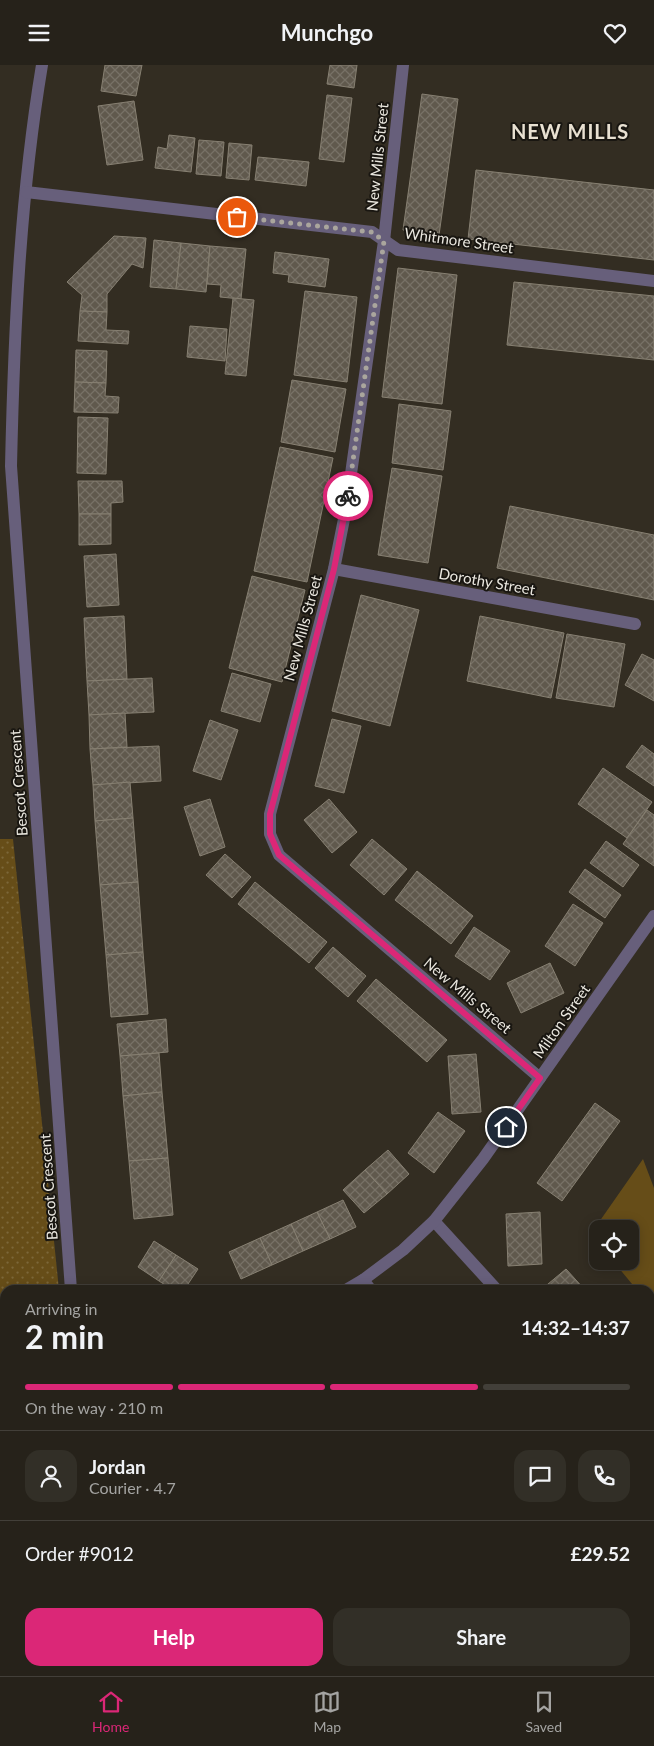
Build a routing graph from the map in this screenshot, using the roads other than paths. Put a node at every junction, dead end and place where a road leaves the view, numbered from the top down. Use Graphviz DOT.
graph roads {
  1 [pos="42,65"];
  2 [pos="403,65"];
  3 [pos="26,192"];
  4 [pos="384,241"];
  5 [pos="654,281"];
  6 [pos="334,569"];
  7 [pos="635,624"];
  8 [pos="654,916"];
  9 [pos="540,1078"];
  10 [pos="434,1221"];
  11 [pos="71,1285"];
  12 [pos="367,1285"];
  13 [pos="493,1285"];
  1 -- 3 [label="street, Bescot Crescent"];
  2 -- 4 [label="street, New Mills Street"];
  3 -- 4 [label="street, Whitmore Street"];
  3 -- 11 [label="street, Bescot Crescent"];
  4 -- 5 [label="street, Whitmore Street"];
  4 -- 6 [label="street, New Mills Street"];
  6 -- 7 [label="street, Dorothy Street"];
  6 -- 9 [label="street, New Mills Street"];
  8 -- 9 [label="street, Milton Street"];
  9 -- 10 [label="street, Milton Street"];
  10 -- 12 [label="street, Milton Street"];
  10 -- 13 [label="street"];
}
